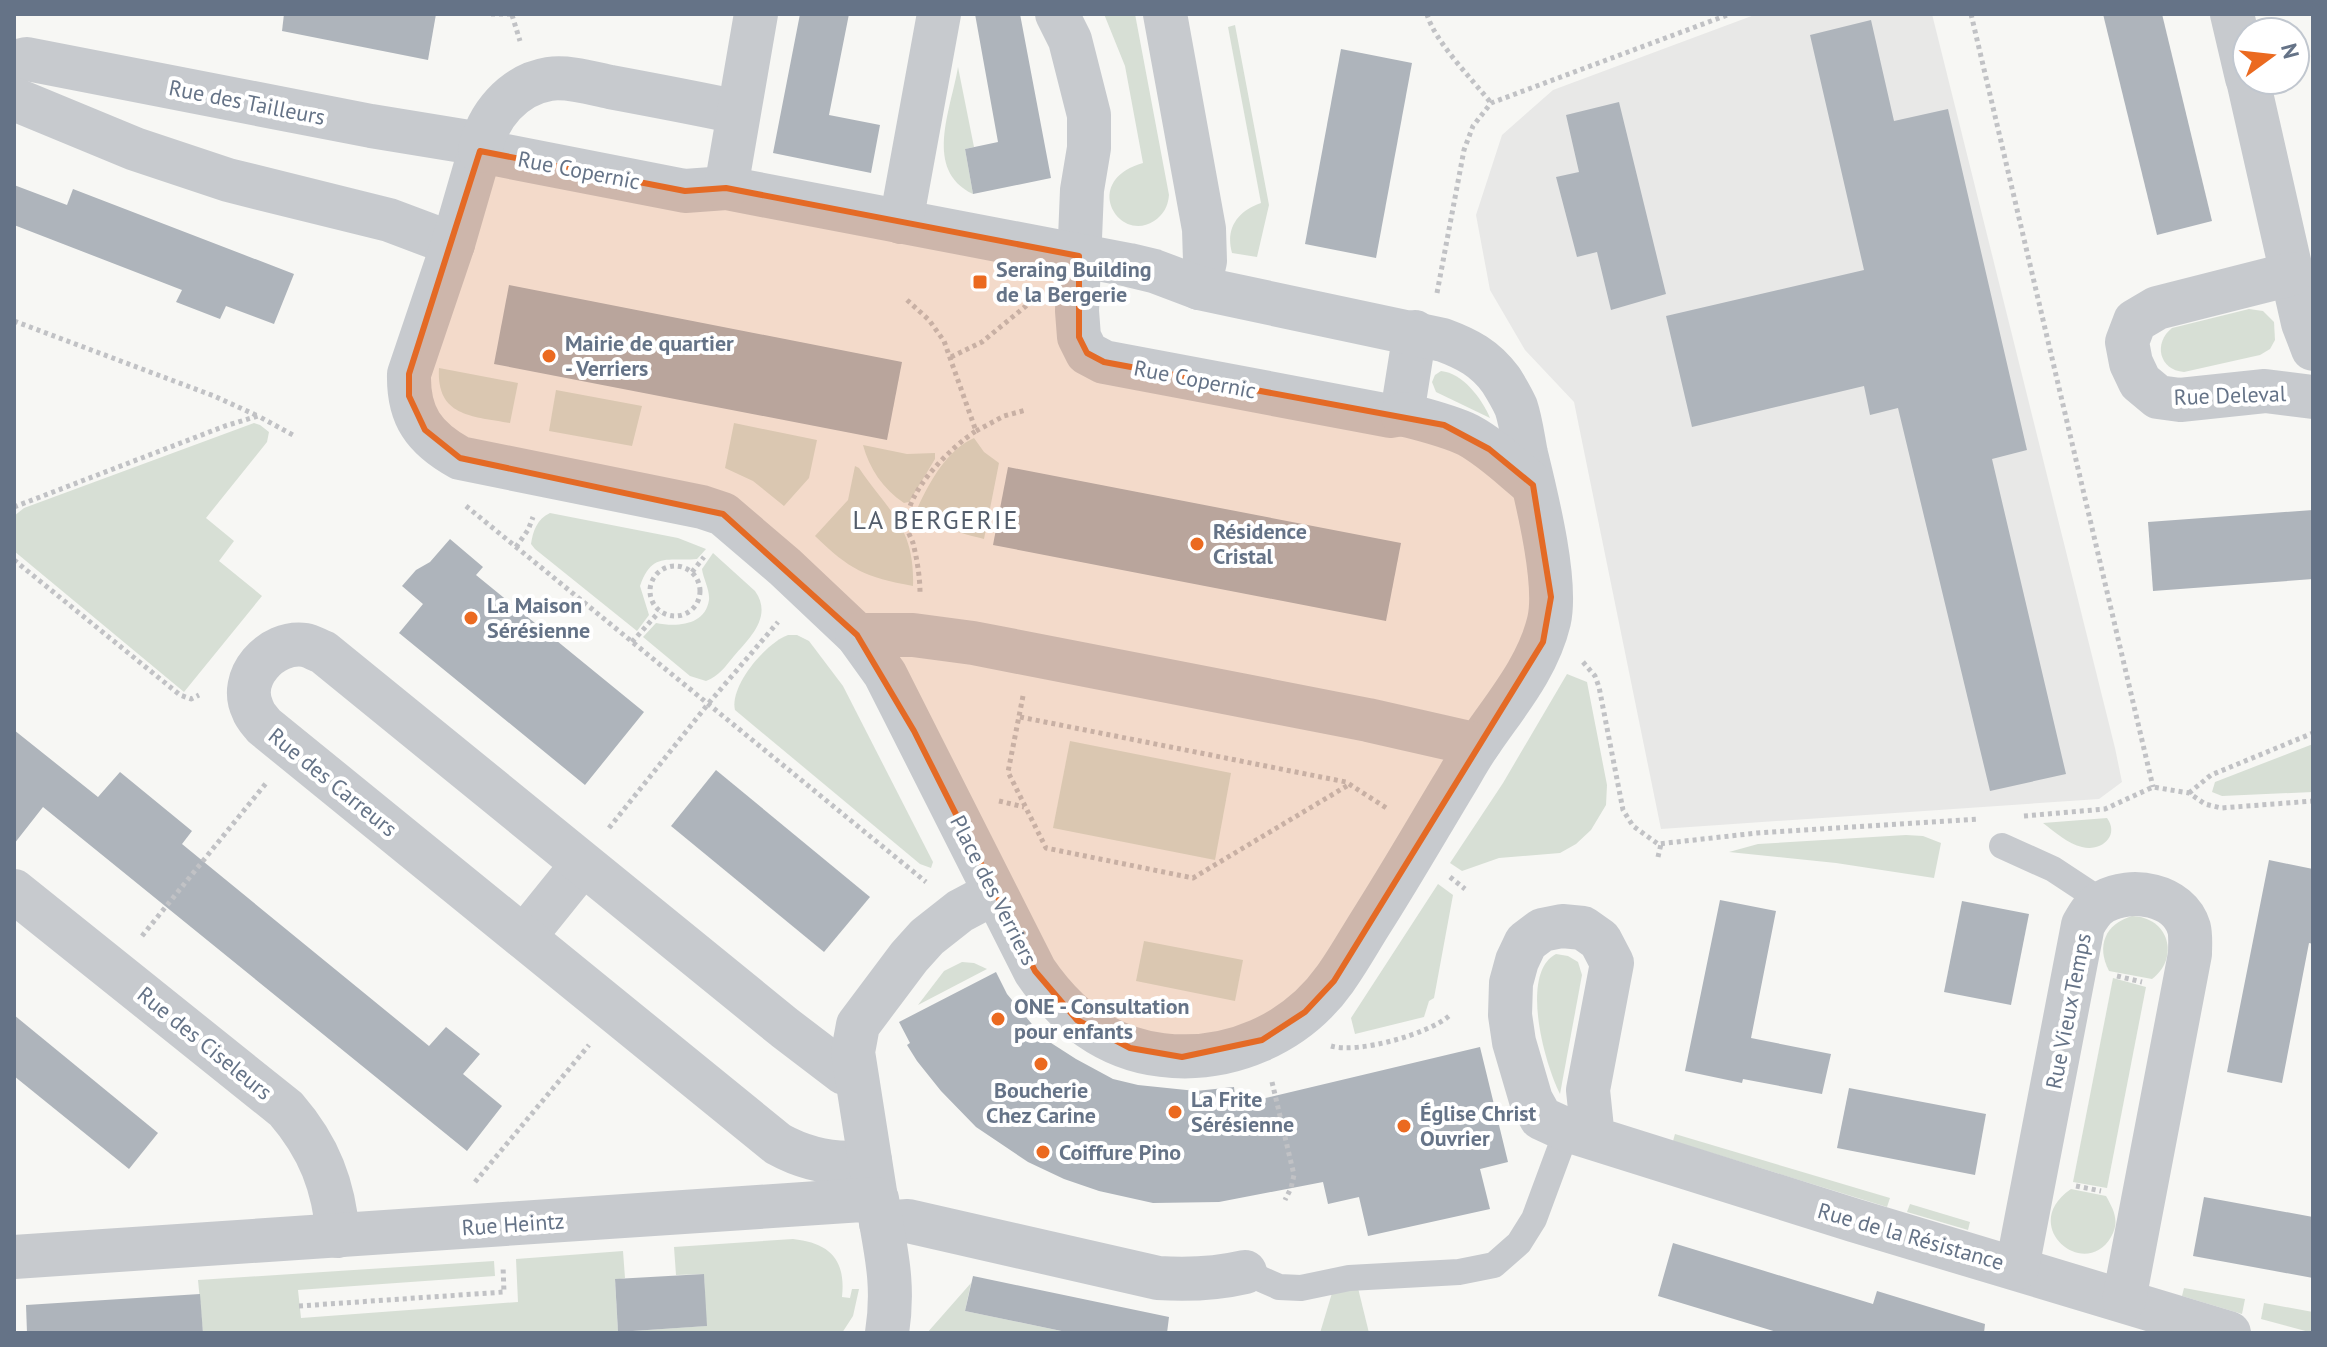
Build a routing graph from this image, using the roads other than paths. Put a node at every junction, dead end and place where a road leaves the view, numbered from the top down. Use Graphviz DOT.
graph roads {
  1 [pos="756,14"];
  2 [pos="939,14"];
  3 [pos="1057,14"];
  4 [pos="1165,14"];
  5 [pos="14,62"];
  6 [pos="2251,96"];
  7 [pos="14,99"];
  8 [pos="738,112"];
  9 [pos="481,148"];
  10 [pos="726,188"];
  11 [pos="901,222"];
  12 [pos="453,244"];
  13 [pos="1079,256"];
  14 [pos="2291,274"];
  15 [pos="1199,288"];
  16 [pos="1425,316"];
  17 [pos="2313,349"];
  18 [pos="2313,397"];
  19 [pos="1402,414"];
  20 [pos="1533,485"];
  21 [pos="857,635"];
  22 [pos="1478,745"];
  23 [pos="2002,846"];
  24 [pos="593,850"];
  25 [pos="14,891"];
  26 [pos="994,893"];
  27 [pos="2103,902"];
  28 [pos="524,937"];
  29 [pos="856,1075"];
  30 [pos="1580,1134"];
  31 [pos="876,1195"];
  32 [pos="338,1236"];
  33 [pos="14,1257"];
  34 [pos="2017,1268"];
  35 [pos="1245,1272"];
  36 [pos="2124,1300"];
  37 [pos="887,1333"];
  38 [pos="2229,1333"];
  1 -- 8 [label="street"];
  2 -- 11 [label="street"];
  3 -- 13 [label="street, Rue Copernic"];
  4 -- 15 [label="street"];
  5 -- 9 [label="street, Rue des Tailleurs"];
  6 -- 14 [label="street"];
  7 -- 12 [label="street"];
  8 -- 9 [label="street"];
  8 -- 10 [label="street"];
  9 -- 10 [label="street, Rue Copernic"];
  9 -- 12 [label="street"];
  10 -- 11 [label="street, Rue Copernic"];
  11 -- 13 [label="street, Rue Copernic"];
  12 -- 21 [label="street, Place des Verriers"];
  13 -- 15 [label="street, Rue Copernic"];
  13 -- 19 [label="street, Rue Copernic"];
  14 -- 17 [label="street"];
  14 -- 18 [label="street, Rue Deleval"];
  15 -- 16 [label="street, Rue Copernic"];
  16 -- 19 [label="street"];
  16 -- 20 [label="street, Rue Copernic"];
  19 -- 20 [label="street, Rue Copernic"];
  20 -- 22 [label="street, Place des Verriers"];
  21 -- 22 [label="street"];
  21 -- 26 [label="street, Place des Verriers"];
  22 -- 26 [label="street, Place des Verriers"];
  23 -- 27 [label="lane"];
  24 -- 28 [label="street"];
  24 -- 28 [label="street, Rue des Carreurs"];
  24 -- 29 [label="street, Rue des Carreurs"];
  25 -- 32 [label="street, Rue des Ciseleurs"];
  26 -- 29 [label="street"];
  27 -- 34 [label="street, Rue Vieux Temps"];
  27 -- 36 [label="street"];
  28 -- 31 [label="street, Rue des Carreurs"];
  29 -- 31 [label="street"];
  30 -- 34 [label="street, Rue de la Résistance"];
  30 -- 35 [label="lane"];
  31 -- 32 [label="street, Rue Heintz"];
  31 -- 35 [label="street"];
  31 -- 37 [label="street"];
  32 -- 33 [label="street, Rue Heintz"];
  34 -- 36 [label="street, Rue de la Résistance"];
  36 -- 38 [label="street, Rue de la Résistance"];
}
